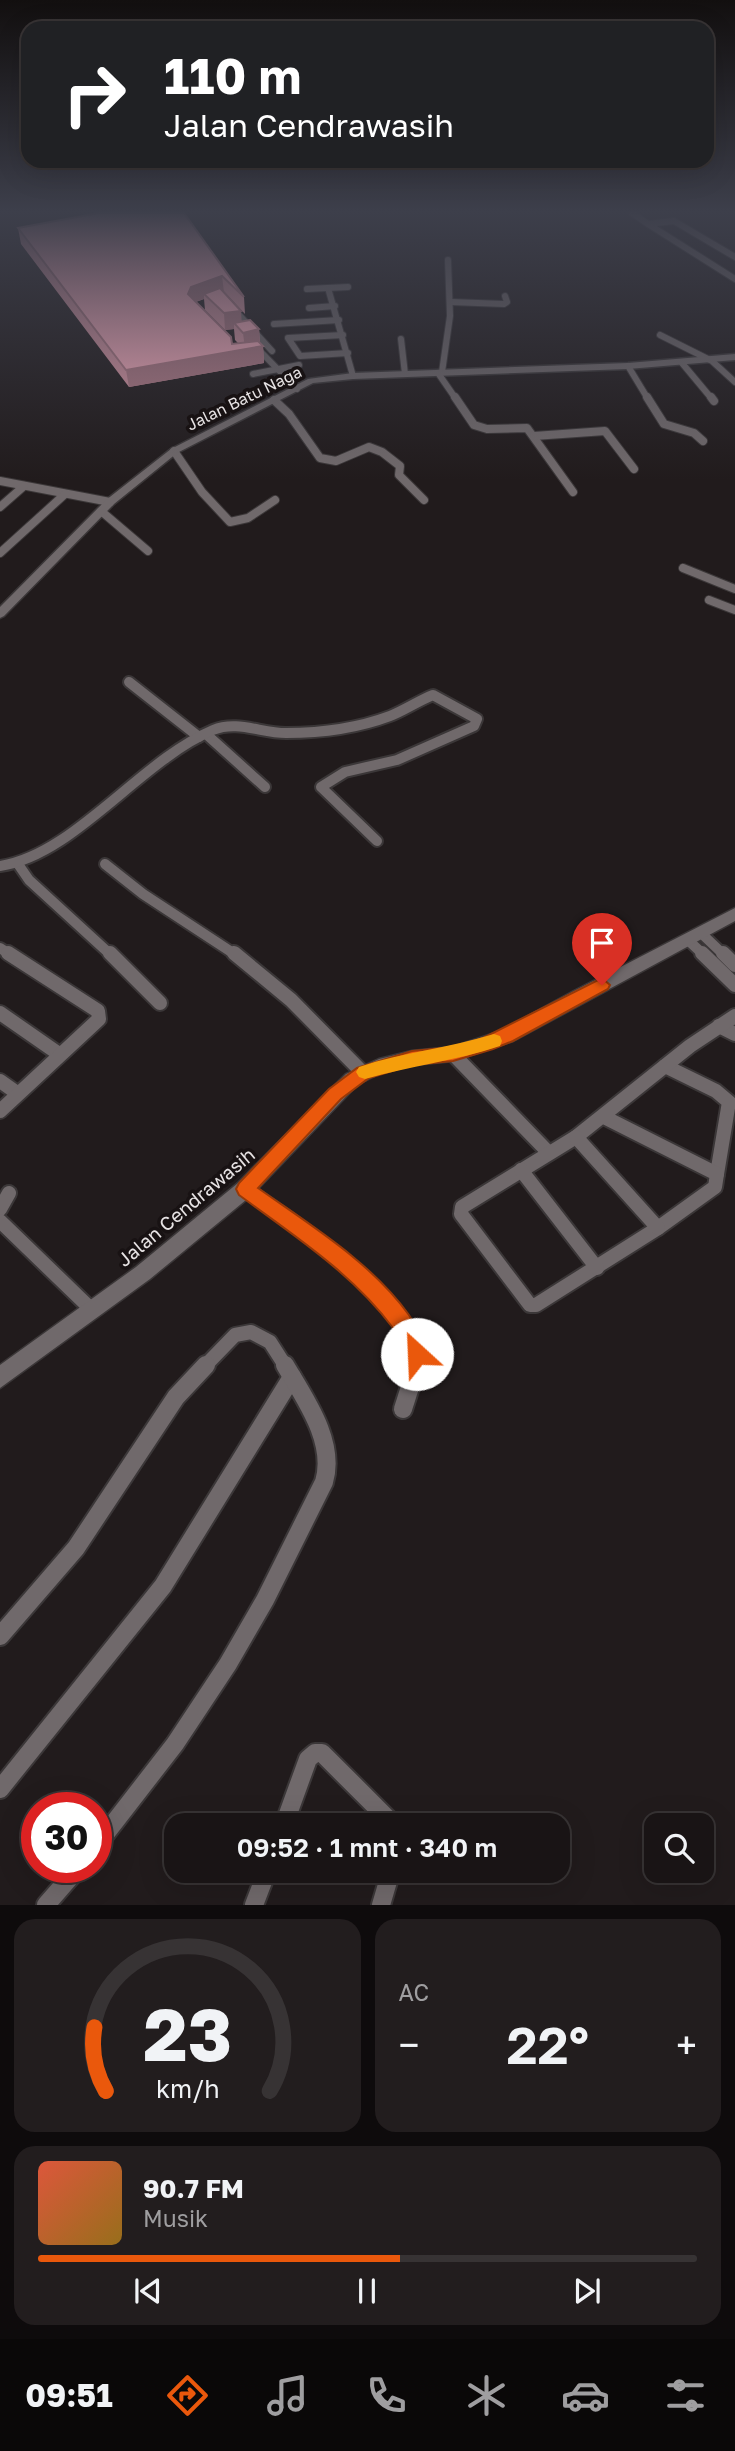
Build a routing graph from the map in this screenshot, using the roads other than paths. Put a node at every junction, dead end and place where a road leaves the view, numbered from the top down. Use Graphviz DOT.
graph roads {
  1 [pos="227,302"];
  2 [pos="333,302"];
  3 [pos="507,302"];
  4 [pos="451,303"];
  5 [pos="335,306"];
  6 [pos="309,308"];
  7 [pos="340,320"];
  8 [pos="274,324"];
  9 [pos="255,331"];
  10 [pos="245,332"];
  11 [pos="343,335"];
  12 [pos="660,335"];
  13 [pos="401,340"];
  14 [pos="285,348"];
  15 [pos="272,351"];
  16 [pos="348,351"];
  17 [pos="261,352"];
  18 [pos="252,354"];
  19 [pos="735,357"];
  20 [pos="712,361"];
  21 [pos="682,363"];
  22 [pos="299,365"];
  23 [pos="628,366"];
  24 [pos="276,369"];
  25 [pos="440,372"];
  26 [pos="253,374"];
  27 [pos="405,374"];
  28 [pos="353,376"];
  29 [pos="735,382"];
  30 [pos="297,389"];
  31 [pos="274,400"];
  32 [pos="714,401"];
  33 [pos="534,436"];
  34 [pos="703,441"];
  35 [pos="174,451"];
  36 [pos="634,468"];
  37 [pos="0,481"];
  38 [pos="24,486"];
  39 [pos="573,492"];
  40 [pos="65,494"];
  41 [pos="275,500"];
  42 [pos="424,500"];
  43 [pos="110,502"];
  44 [pos="0,507"];
  45 [pos="101,511"];
  46 [pos="0,537"];
  47 [pos="14,540"];
  48 [pos="148,551"];
  49 [pos="0,553"];
  50 [pos="683,568"];
  51 [pos="735,589"];
  52 [pos="709,600"];
  53 [pos="735,610"];
  54 [pos="0,614"];
  55 [pos="129,682"];
  56 [pos="203,735"];
  57 [pos="265,787"];
  58 [pos="321,787"];
  59 [pos="309,792"];
  60 [pos="377,841"];
  61 [pos="18,864"];
  62 [pos="105,864"];
  63 [pos="0,866"];
  64 [pos="735,914"];
  65 [pos="695,937"];
  66 [pos="0,948"];
  67 [pos="735,965"];
  68 [pos="735,985"];
  69 [pos="160,1003"];
  70 [pos="0,1013"];
  71 [pos="735,1016"];
  72 [pos="719,1026"];
  73 [pos="735,1034"];
  74 [pos="59,1054"];
  75 [pos="453,1054"];
  76 [pos="665,1066"];
  77 [pos="363,1073"];
  78 [pos="0,1081"];
  79 [pos="18,1093"];
  80 [pos="0,1111"];
  81 [pos="604,1117"];
  82 [pos="576,1137"];
  83 [pos="549,1153"];
  84 [pos="521,1170"];
  85 [pos="717,1174"];
  86 [pos="245,1189"];
  87 [pos="9,1193"];
  88 [pos="0,1209"];
  89 [pos="0,1221"];
  90 [pos="659,1228"];
  91 [pos="597,1268"];
  92 [pos="92,1310"];
  93 [pos="292,1377"];
  94 [pos="0,1378"];
  95 [pos="403,1409"];
  96 [pos="0,1636"];
  97 [pos="0,1789"];
  98 [pos="288,1813"];
  99 [pos="382,1813"];
  100 [pos="112,1825"];
  101 [pos="65,1883"];
  102 [pos="262,1883"];
  103 [pos="387,1883"];
  104 [pos="46,1905"];
  105 [pos="254,1905"];
  106 [pos="381,1905"];
  1 -- 9 [label="street"];
  2 -- 5 [label="street"];
  3 -- 4 [label="street"];
  4 -- 25 [label="street"];
  5 -- 6 [label="street"];
  5 -- 7 [label="street"];
  7 -- 8 [label="street"];
  7 -- 11 [label="street"];
  9 -- 10 [label="street"];
  9 -- 15 [label="street"];
  11 -- 16 [label="street"];
  11 -- 16 [label="street"];
  12 -- 20 [label="street"];
  13 -- 27 [label="street"];
  14 -- 15 [label="street"];
  15 -- 17 [label="street"];
  16 -- 28 [label="street"];
  17 -- 18 [label="street"];
  17 -- 24 [label="street"];
  19 -- 20 [label="street, Jalan Batu Naga"];
  20 -- 21 [label="street, Jalan Batu Naga"];
  20 -- 29 [label="street"];
  21 -- 23 [label="street, Jalan Batu Naga"];
  21 -- 32 [label="street"];
  22 -- 24 [label="street"];
  23 -- 25 [label="street, Jalan Batu Naga"];
  23 -- 34 [label="street"];
  24 -- 26 [label="street"];
  24 -- 30 [label="street"];
  25 -- 27 [label="street, Jalan Batu Naga"];
  25 -- 33 [label="street"];
  27 -- 28 [label="street, Jalan Batu Naga"];
  28 -- 30 [label="street, Jalan Batu Naga"];
  30 -- 31 [label="street, Jalan Batu Naga"];
  31 -- 35 [label="street, Jalan Batu Naga"];
  31 -- 42 [label="street"];
  33 -- 36 [label="street"];
  33 -- 39 [label="street"];
  35 -- 41 [label="street"];
  35 -- 43 [label="street, Jalan Batu Naga"];
  37 -- 38 [label="street"];
  38 -- 40 [label="street"];
  38 -- 44 [label="street"];
  40 -- 43 [label="street"];
  40 -- 47 [label="street"];
  43 -- 45 [label="street, Jalan Batu Naga"];
  45 -- 48 [label="street"];
  45 -- 54 [label="street, Jalan Batu Naga"];
  46 -- 47 [label="street"];
  47 -- 49 [label="street"];
  50 -- 51 [label="street"];
  52 -- 53 [label="street"];
  55 -- 56 [label="street"];
  56 -- 57 [label="street"];
  56 -- 58 [label="street"];
  56 -- 61 [label="street"];
  58 -- 59 [label="street"];
  58 -- 60 [label="street"];
  61 -- 63 [label="street"];
  61 -- 69 [label="street"];
  62 -- 77 [label="street"];
  64 -- 65 [label="street, Jalan Cendrawasih"];
  65 -- 67 [label="street"];
  65 -- 68 [label="street"];
  65 -- 75 [label="street, Jalan Cendrawasih"];
  66 -- 74 [label="street"];
  70 -- 74 [label="street"];
  71 -- 72 [label="street"];
  72 -- 73 [label="street"];
  72 -- 76 [label="street"];
  74 -- 79 [label="street"];
  75 -- 77 [label="street, Jalan Cendrawasih"];
  75 -- 83 [label="street"];
  76 -- 81 [label="street"];
  76 -- 85 [label="street"];
  77 -- 86 [label="street, Jalan Cendrawasih"];
  78 -- 79 [label="street"];
  79 -- 80 [label="street"];
  81 -- 82 [label="street"];
  81 -- 85 [label="street"];
  82 -- 83 [label="street"];
  82 -- 90 [label="street"];
  83 -- 84 [label="street"];
  84 -- 91 [label="street"];
  84 -- 91 [label="street"];
  85 -- 90 [label="street"];
  86 -- 92 [label="street, Jalan Cendrawasih"];
  86 -- 95 [label="street"];
  87 -- 88 [label="street"];
  89 -- 92 [label="street"];
  90 -- 91 [label="street"];
  92 -- 94 [label="street, Jalan Cendrawasih"];
  93 -- 96 [label="street"];
  93 -- 97 [label="street"];
  93 -- 100 [label="street"];
  98 -- 99 [label="street"];
  101 -- 104 [label="street"];
  102 -- 105 [label="street"];
  103 -- 106 [label="street"];
}
